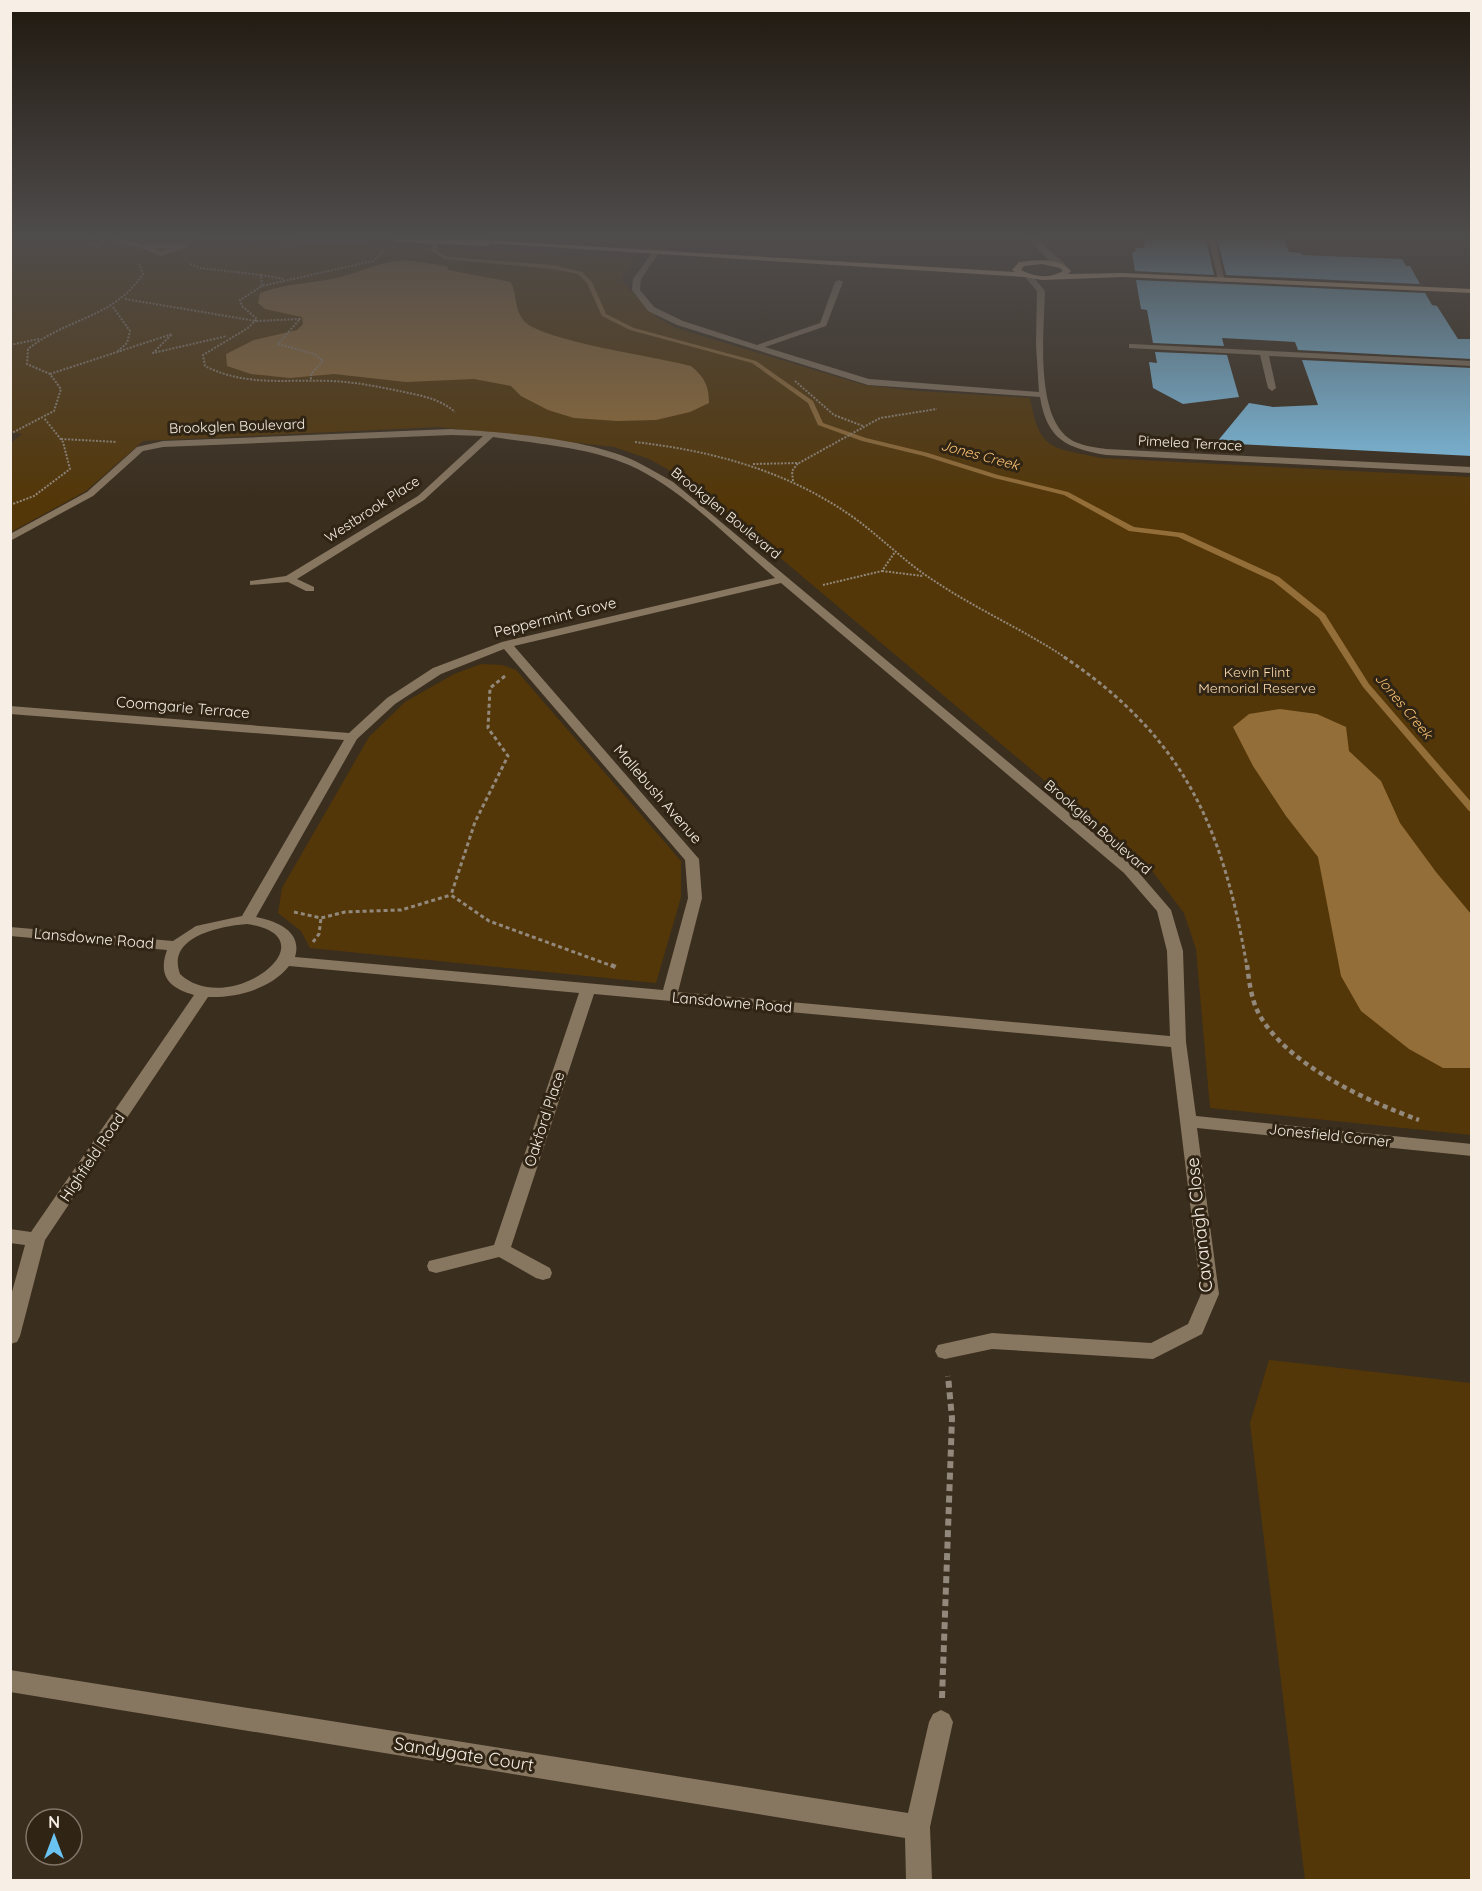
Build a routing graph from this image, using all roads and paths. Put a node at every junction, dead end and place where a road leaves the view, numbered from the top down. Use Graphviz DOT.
graph roads {
  1 [pos="67,326"];
  2 [pos="127,326"];
  3 [pos="297,326"];
  4 [pos="690,326"];
  5 [pos="818,326"];
  6 [pos="1041,326"];
  7 [pos="231,336"];
  8 [pos="39,338"];
  9 [pos="10,345"];
  10 [pos="1132,346"];
  11 [pos="755,348"];
  12 [pos="1264,353"];
  13 [pos="114,354"];
  14 [pos="1472,364"];
  15 [pos="50,374"];
  16 [pos="791,377"];
  17 [pos="311,379"];
  18 [pos="1272,388"];
  19 [pos="1042,394"];
  20 [pos="938,409"];
  21 [pos="44,418"];
  22 [pos="864,426"];
  23 [pos="10,434"];
  24 [pos="491,434"];
  25 [pos="60,439"];
  26 [pos="140,449"];
  27 [pos="799,463"];
  28 [pos="750,464"];
  29 [pos="1472,470"];
  30 [pos="793,481"];
  31 [pos="10,506"];
  32 [pos="10,538"];
  33 [pos="895,552"];
  34 [pos="882,571"];
  35 [pos="925,576"];
  36 [pos="290,579"];
  37 [pos="783,579"];
  38 [pos="254,583"];
  39 [pos="310,589"];
  40 [pos="797,591"];
  41 [pos="506,644"];
  42 [pos="522,663"];
  43 [pos="10,710"];
  44 [pos="352,737"];
  45 [pos="452,895"];
  46 [pos="249,915"];
  47 [pos="10,931"];
  48 [pos="177,946"];
  49 [pos="285,961"];
  50 [pos="624,971"];
  51 [pos="588,989"];
  52 [pos="204,992"];
  53 [pos="669,996"];
  54 [pos="1178,1042"];
  55 [pos="1188,1121"];
  56 [pos="1472,1150"];
  57 [pos="10,1236"];
  58 [pos="36,1239"];
  59 [pos="501,1250"];
  60 [pos="436,1266"];
  61 [pos="543,1273"];
  62 [pos="10,1336"];
  63 [pos="945,1351"];
  64 [pos="10,1681"];
  65 [pos="941,1722"];
  66 [pos="916,1827"];
  67 [pos="919,1881"];
  1 -- 8 [label="path"];
  2 -- 13 [label="path"];
  3 -- 17 [label="path"];
  4 -- 11 [label="street"];
  5 -- 11 [label="street"];
  6 -- 19 [label="street, Pimelea Terrace"];
  7 -- 13 [label="path"];
  8 -- 9 [label="path"];
  8 -- 15 [label="path"];
  10 -- 12 [label="street"];
  11 -- 19 [label="street"];
  12 -- 14 [label="street"];
  12 -- 18 [label="street"];
  13 -- 15 [label="path"];
  15 -- 21 [label="path"];
  16 -- 22 [label="path"];
  19 -- 29 [label="street, Pimelea Terrace"];
  20 -- 22 [label="path"];
  21 -- 23 [label="path"];
  21 -- 25 [label="path"];
  22 -- 27 [label="path"];
  24 -- 26 [label="street, Brookglen Boulevard"];
  24 -- 36 [label="street, Westbrook Place"];
  24 -- 37 [label="street, Brookglen Boulevard"];
  25 -- 26 [label="path"];
  25 -- 31 [label="path"];
  26 -- 32 [label="street"];
  27 -- 28 [label="path"];
  27 -- 30 [label="path"];
  33 -- 34 [label="path"];
  34 -- 35 [label="path"];
  34 -- 40 [label="path"];
  36 -- 38 [label="street, Westbrook Place"];
  36 -- 39 [label="street"];
  37 -- 40 [label="street, Brookglen Boulevard"];
  37 -- 41 [label="street, Peppermint Grove"];
  40 -- 54 [label="street, Brookglen Boulevard"];
  41 -- 42 [label="street, Mallebush Avenue"];
  41 -- 44 [label="street, Peppermint Grove"];
  42 -- 45 [label="path"];
  42 -- 53 [label="street, Mallebush Avenue"];
  43 -- 44 [label="street, Coomgarie Terrace"];
  44 -- 46 [label="street, Peppermint Grove"];
  45 -- 46 [label="path"];
  45 -- 50 [label="path"];
  46 -- 48 [label="street"];
  46 -- 49 [label="street"];
  47 -- 48 [label="street, Lansdowne Road"];
  48 -- 52 [label="street"];
  49 -- 51 [label="street, Lansdowne Road"];
  49 -- 52 [label="street"];
  51 -- 53 [label="street, Lansdowne Road"];
  51 -- 59 [label="street, Oakford Place"];
  52 -- 58 [label="street, Highfield Road"];
  53 -- 54 [label="street, Lansdowne Road"];
  54 -- 55 [label="street, Cavanagh Close"];
  55 -- 56 [label="street, Jonesfield Corner"];
  55 -- 63 [label="street, Cavanagh Close"];
  57 -- 58 [label="street"];
  58 -- 62 [label="street, Highfield Road"];
  59 -- 60 [label="street"];
  59 -- 61 [label="street"];
  63 -- 65 [label="path"];
  64 -- 66 [label="street, Sandygate Court"];
  65 -- 66 [label="street"];
  66 -- 67 [label="street"];
}
